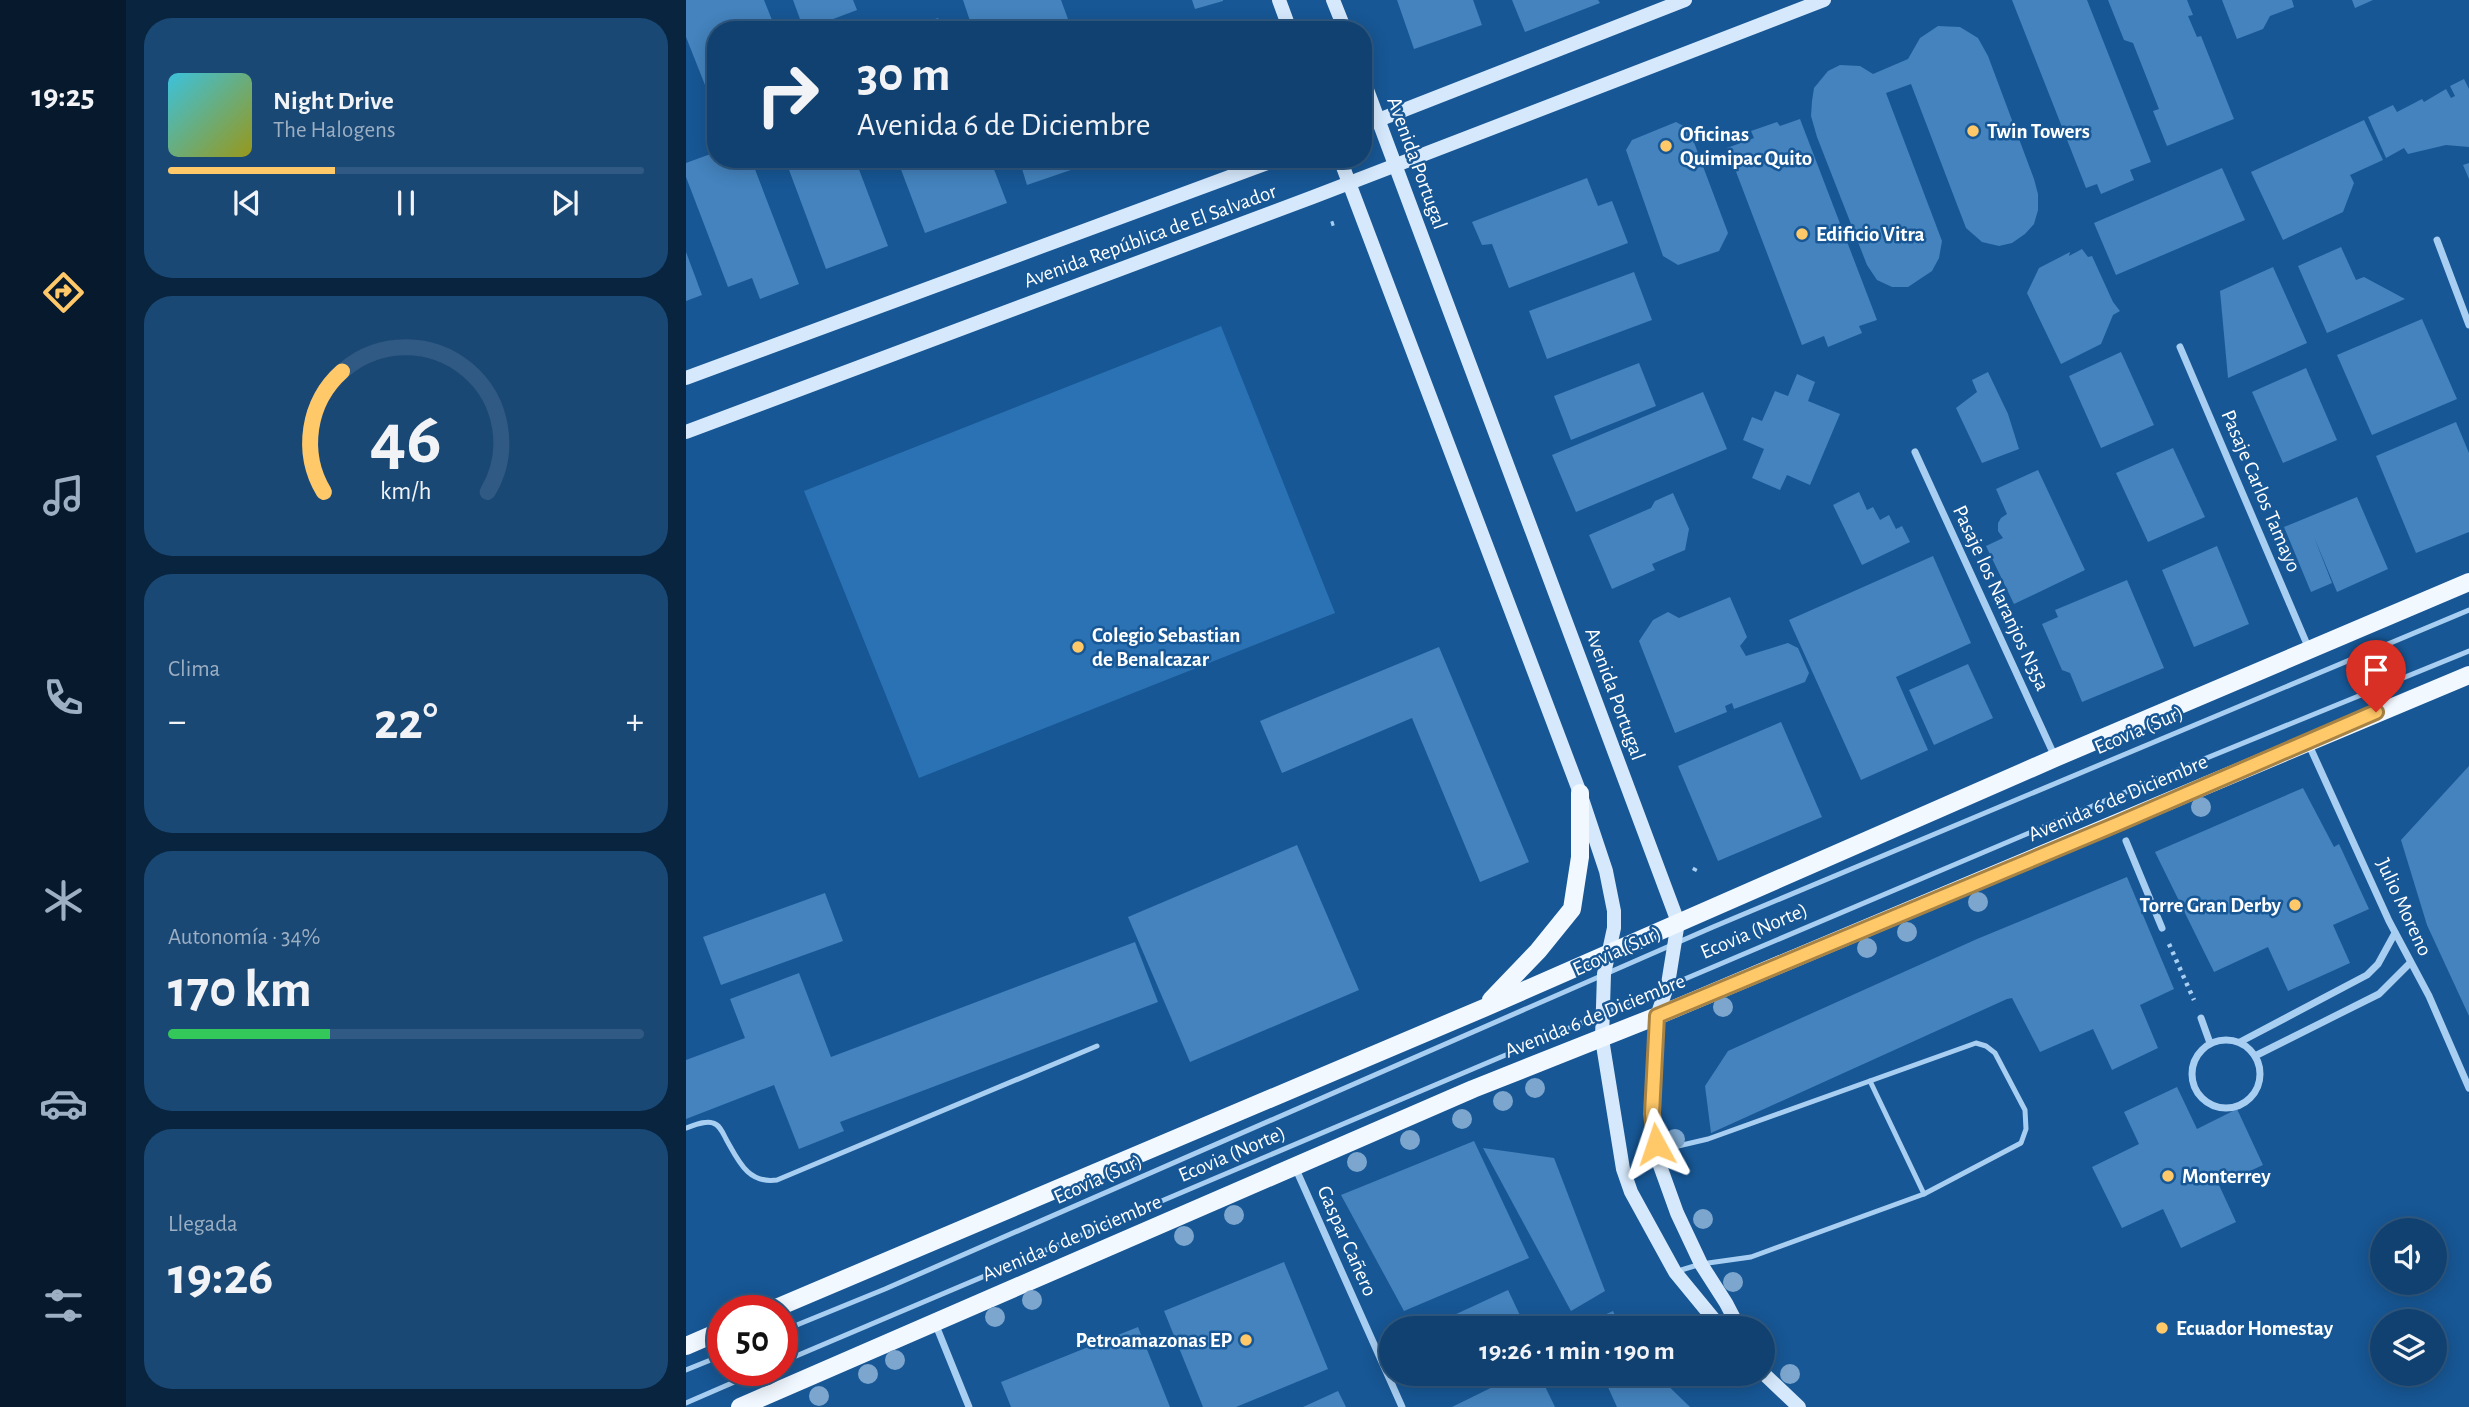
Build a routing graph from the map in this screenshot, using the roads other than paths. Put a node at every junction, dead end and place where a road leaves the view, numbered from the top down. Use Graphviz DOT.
graph roads {
  1 [pos="1279,0"];
  2 [pos="1333,0"];
  3 [pos="1685,0"];
  4 [pos="1824,0"];
  5 [pos="1287,21"];
  6 [pos="1341,21"];
  7 [pos="1372,102"];
  8 [pos="1379,120"];
  9 [pos="1372,123"];
  10 [pos="1396,165"];
  11 [pos="1254,168"];
  12 [pos="1343,168"];
  13 [pos="1349,184"];
  14 [pos="2437,240"];
  15 [pos="2469,325"];
  16 [pos="2180,348"];
  17 [pos="686,378"];
  18 [pos="686,432"];
  19 [pos="1915,452"];
  20 [pos="2469,582"];
  21 [pos="2469,610"];
  22 [pos="2309,649"];
  23 [pos="2469,650"];
  24 [pos="2469,674"];
  25 [pos="2307,741"];
  26 [pos="2055,758"];
  27 [pos="1580,793"];
  28 [pos="2126,841"];
  29 [pos="1678,922"];
  30 [pos="2162,928"];
  31 [pos="2395,933"];
  32 [pos="1674,944"];
  33 [pos="1610,951"];
  34 [pos="2410,963"];
  35 [pos="1604,974"];
  36 [pos="1668,985"];
  37 [pos="1484,1007"];
  38 [pos="1603,1014"];
  39 [pos="1657,1016"];
  40 [pos="2201,1018"];
  41 [pos="1602,1039"];
  42 [pos="2240,1042"];
  43 [pos="2210,1043"];
  44 [pos="1097,1046"];
  45 [pos="2255,1056"];
  46 [pos="1870,1081"];
  47 [pos="2469,1088"];
  48 [pos="686,1128"];
  49 [pos="1656,1144"];
  50 [pos="1294,1167"];
  51 [pos="1924,1194"];
  52 [pos="1701,1264"];
  53 [pos="1675,1272"];
  54 [pos="798,1299"];
  55 [pos="1711,1316"];
  56 [pos="1732,1316"];
  57 [pos="935,1322"];
  58 [pos="798,1324"];
  59 [pos="707,1337"];
  60 [pos="686,1346"];
  61 [pos="798,1355"];
  62 [pos="707,1362"];
  63 [pos="686,1370"];
  64 [pos="1775,1384"];
  65 [pos="725,1386"];
  66 [pos="686,1403"];
  67 [pos="740,1407"];
  68 [pos="969,1407"];
  69 [pos="1402,1407"];
  70 [pos="1799,1407"];
  1 -- 5 [label="main road"];
  2 -- 6 [label="main road"];
  3 -- 8 [label="main road"];
  4 -- 10 [label="main road, Avenida República de El Salvador"];
  7 -- 8 [label="main road, Avenida Portugal"];
  8 -- 9 [label="main road"];
  8 -- 10 [label="main road, Avenida Portugal"];
  10 -- 13 [label="main road, Avenida República de El Salvador"];
  10 -- 29 [label="main road, Avenida Portugal"];
  11 -- 17 [label="main road, Avenida República de El Salvador"];
  12 -- 13 [label="main road"];
  13 -- 18 [label="main road, Avenida República de El Salvador"];
  13 -- 27 [label="main road"];
  14 -- 15 [label="street"];
  16 -- 22 [label="street, Pasaje Carlos Tamayo"];
  19 -- 26 [label="street, Pasaje los Naranjos N35a"];
  20 -- 22 [label="main road"];
  21 -- 32 [label="lane, Ecovia (Sur)"];
  22 -- 26 [label="main road"];
  23 -- 36 [label="lane, Ecovia (Norte)"];
  24 -- 25 [label="main road, Avenida 6 de Diciembre"];
  25 -- 31 [label="street, Julio Moreno"];
  25 -- 39 [label="main road, Avenida 6 de Diciembre"];
  26 -- 29 [label="main road"];
  27 -- 33 [label="main road"];
  27 -- 37 [label="main road"];
  28 -- 30 [label="street"];
  29 -- 32 [label="main road"];
  29 -- 33 [label="main road"];
  31 -- 34 [label="street, Julio Moreno"];
  31 -- 42 [label="street"];
  32 -- 35 [label="lane, Ecovia (Sur)"];
  32 -- 36 [label="main road"];
  33 -- 35 [label="main road"];
  33 -- 37 [label="main road"];
  34 -- 45 [label="street"];
  34 -- 47 [label="street, Julio Moreno"];
  35 -- 38 [label="main road"];
  35 -- 58 [label="lane, Ecovia (Sur)"];
  36 -- 38 [label="lane, Ecovia (Norte)"];
  36 -- 39 [label="main road"];
  37 -- 54 [label="main road"];
  38 -- 41 [label="main road"];
  38 -- 61 [label="lane, Ecovia (Norte)"];
  39 -- 41 [label="main road, Avenida 6 de Diciembre"];
  39 -- 49 [label="main road"];
  40 -- 43 [label="street"];
  41 -- 50 [label="main road, Avenida 6 de Diciembre"];
  41 -- 53 [label="main road"];
  42 -- 43 [label="street"];
  42 -- 45 [label="street"];
  43 -- 45 [label="street"];
  44 -- 48 [label="lane"];
  46 -- 49 [label="lane"];
  46 -- 51 [label="lane"];
  46 -- 51 [label="lane"];
  49 -- 52 [label="main road"];
  50 -- 57 [label="main road, Avenida 6 de Diciembre"];
  50 -- 69 [label="street, Gaspar Cañero"];
  51 -- 52 [label="lane"];
  52 -- 53 [label="lane"];
  52 -- 56 [label="main road"];
  53 -- 55 [label="main road"];
  57 -- 67 [label="main road, Avenida 6 de Diciembre"];
  57 -- 68 [label="street"];
  59 -- 60 [label="main road"];
  62 -- 63 [label="lane"];
  64 -- 70 [label="main road"];
  65 -- 66 [label="lane"];
}
